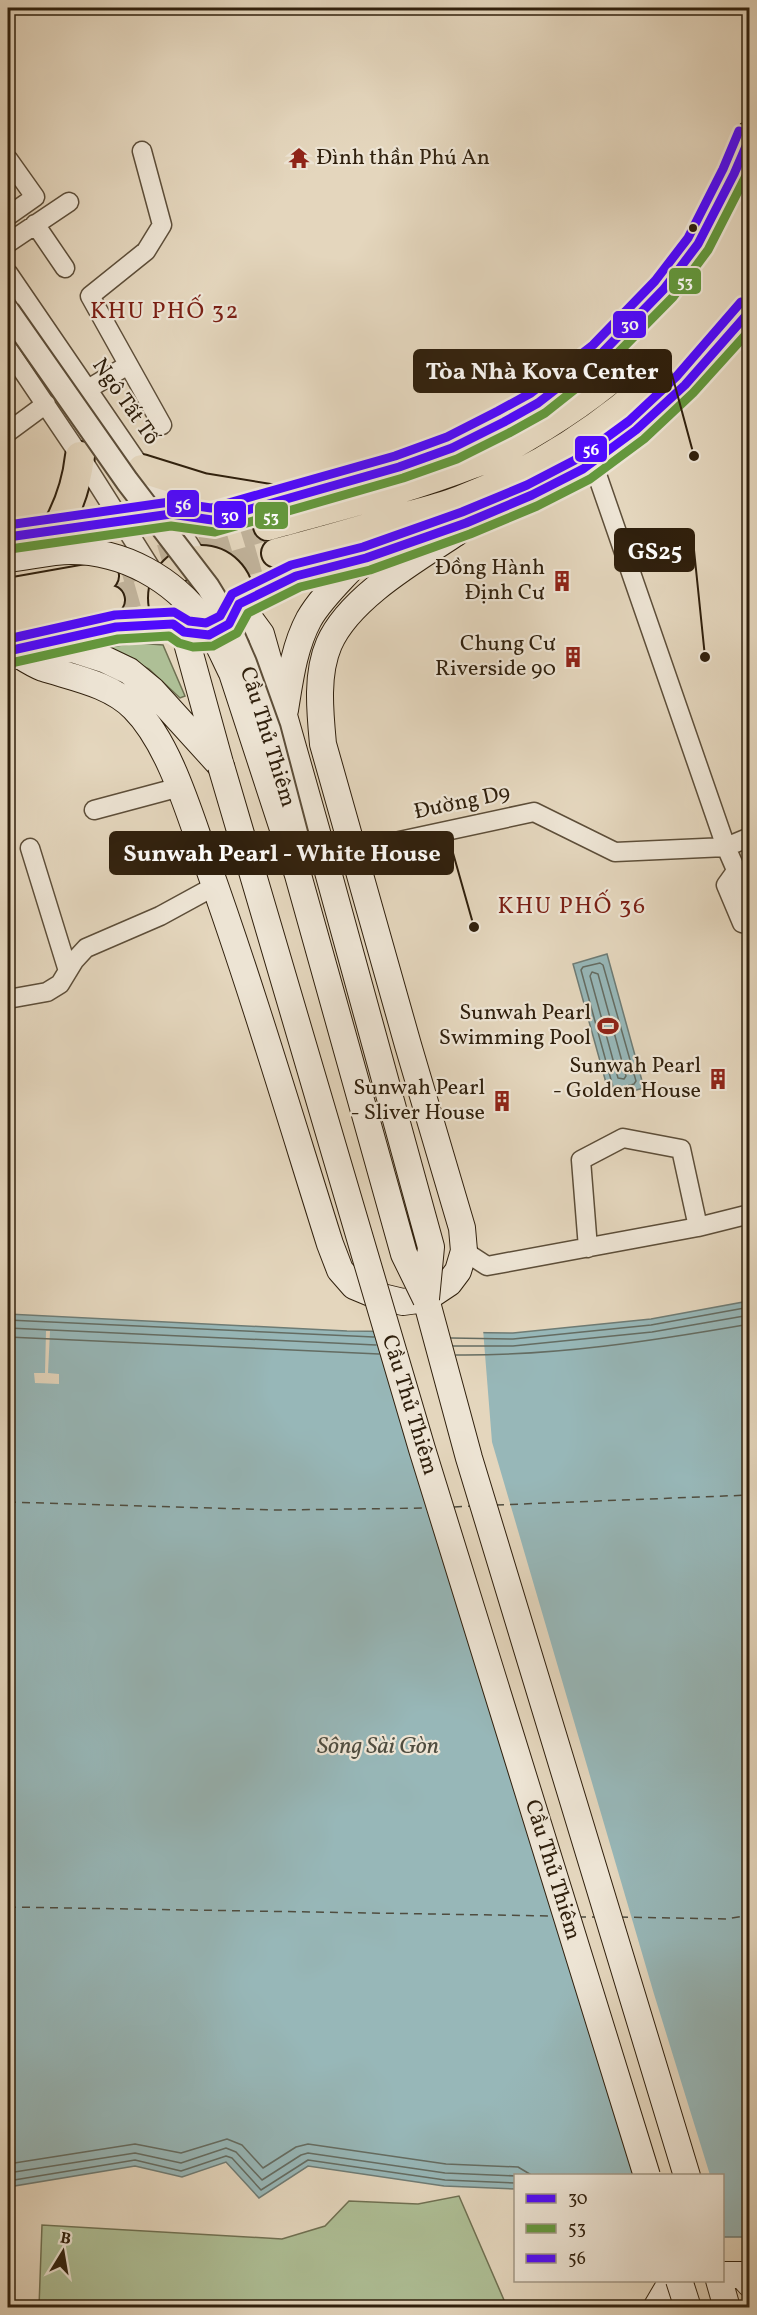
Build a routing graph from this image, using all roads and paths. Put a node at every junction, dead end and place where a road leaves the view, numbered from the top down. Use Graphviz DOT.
graph roads {
  1 [pos="750,136"];
  2 [pos="142,151"];
  3 [pos="8,159"];
  4 [pos="69,202"];
  5 [pos="750,205"];
  6 [pos="8,216"];
  7 [pos="35,224"];
  8 [pos="8,243"];
  9 [pos="750,260"];
  10 [pos="64,268"];
  11 [pos="8,273"];
  12 [pos="750,310"];
  13 [pos="8,311"];
  14 [pos="8,349"];
  15 [pos="128,365"];
  16 [pos="88,390"];
  17 [pos="46,404"];
  18 [pos="162,425"];
  19 [pos="8,432"];
  20 [pos="80,456"];
  21 [pos="592,463"];
  22 [pos="142,469"];
  23 [pos="280,501"];
  24 [pos="171,514"];
  25 [pos="212,520"];
  26 [pos="120,521"];
  27 [pos="475,521"];
  28 [pos="54,531"];
  29 [pos="8,537"];
  30 [pos="8,559"];
  31 [pos="357,562"];
  32 [pos="183,566"];
  33 [pos="8,593"];
  34 [pos="239,604"];
  35 [pos="8,621"];
  36 [pos="178,628"];
  37 [pos="18,648"];
  38 [pos="284,719"];
  39 [pos="220,766"];
  40 [pos="180,787"];
  41 [pos="94,810"];
  42 [pos="750,837"];
  43 [pos="726,847"];
  44 [pos="30,848"];
  45 [pos="353,851"];
  46 [pos="736,871"];
  47 [pos="298,875"];
  48 [pos="215,886"];
  49 [pos="750,902"];
  50 [pos="750,926"];
  51 [pos="68,971"];
  52 [pos="8,999"];
  53 [pos="750,1214"];
  54 [pos="698,1227"];
  55 [pos="588,1248"];
  56 [pos="464,1251"];
  57 [pos="426,1299"];
  58 [pos="647,2174"];
  59 [pos="687,2174"];
  60 [pos="724,2275"];
  61 [pos="676,2282"];
  62 [pos="681,2282"];
  63 [pos="720,2282"];
  64 [pos="750,2284"];
  65 [pos="656,2307"];
  66 [pos="688,2307"];
  67 [pos="727,2307"];
  1 -- 23 [label="main road"];
  2 -- 15 [label="street"];
  3 -- 6 [label="street"];
  4 -- 7 [label="street"];
  5 -- 9 [label="main road"];
  7 -- 8 [label="street"];
  7 -- 10 [label="street"];
  11 -- 16 [label="street, Ngô Tất Tố"];
  12 -- 21 [label="main road"];
  13 -- 47 [label="street, Cầu Thủ Thiêm, bridge"];
  14 -- 17 [label="street"];
  15 -- 16 [label="street"];
  15 -- 18 [label="street"];
  16 -- 22 [label="street, Ngô Tất Tố"];
  17 -- 19 [label="street"];
  17 -- 20 [label="street"];
  20 -- 26 [label="street"];
  20 -- 28 [label="main road"];
  21 -- 27 [label="main road"];
  21 -- 43 [label="street"];
  22 -- 23 [label="main road"];
  22 -- 24 [label="street, Ngô Tất Tố"];
  23 -- 25 [label="main road"];
  24 -- 25 [label="main road"];
  24 -- 26 [label="main road"];
  24 -- 32 [label="street, Ngô Tất Tố"];
  25 -- 32 [label="main road"];
  26 -- 28 [label="main road"];
  26 -- 32 [label="street"];
  27 -- 31 [label="main road"];
  27 -- 45 [label="main road"];
  28 -- 29 [label="main road"];
  30 -- 47 [label="main road, Cầu Thủ Thiêm, bridge"];
  31 -- 34 [label="main road"];
  31 -- 38 [label="main road"];
  32 -- 34 [label="main road"];
  32 -- 36 [label="main road"];
  33 -- 35 [label="main road"];
  34 -- 36 [label="main road"];
  34 -- 38 [label="main road"];
  36 -- 37 [label="main road"];
  36 -- 39 [label="main road, Cầu Thủ Thiêm"];
  37 -- 39 [label="main road"];
  37 -- 40 [label="main road"];
  38 -- 57 [label="main road, bridge"];
  39 -- 58 [label="main road, Cầu Thủ Thiêm, bridge"];
  40 -- 41 [label="street"];
  40 -- 48 [label="main road"];
  42 -- 43 [label="street, Đường D9"];
  43 -- 45 [label="street, Đường D9"];
  43 -- 46 [label="street"];
  44 -- 51 [label="street"];
  45 -- 56 [label="main road"];
  46 -- 49 [label="street"];
  46 -- 50 [label="street"];
  47 -- 57 [label="main road, Cầu Thủ Thiêm, bridge"];
  48 -- 51 [label="street"];
  48 -- 56 [label="main road"];
  51 -- 52 [label="street"];
  53 -- 54 [label="street"];
  54 -- 55 [label="street"];
  54 -- 55 [label="street"];
  55 -- 56 [label="street"];
  57 -- 59 [label="main road, Cầu Thủ Thiêm"];
  60 -- 64 [label="main road"];
  61 -- 65 [label="main road"];
  62 -- 66 [label="main road, bridge"];
  63 -- 67 [label="main road"];
}
